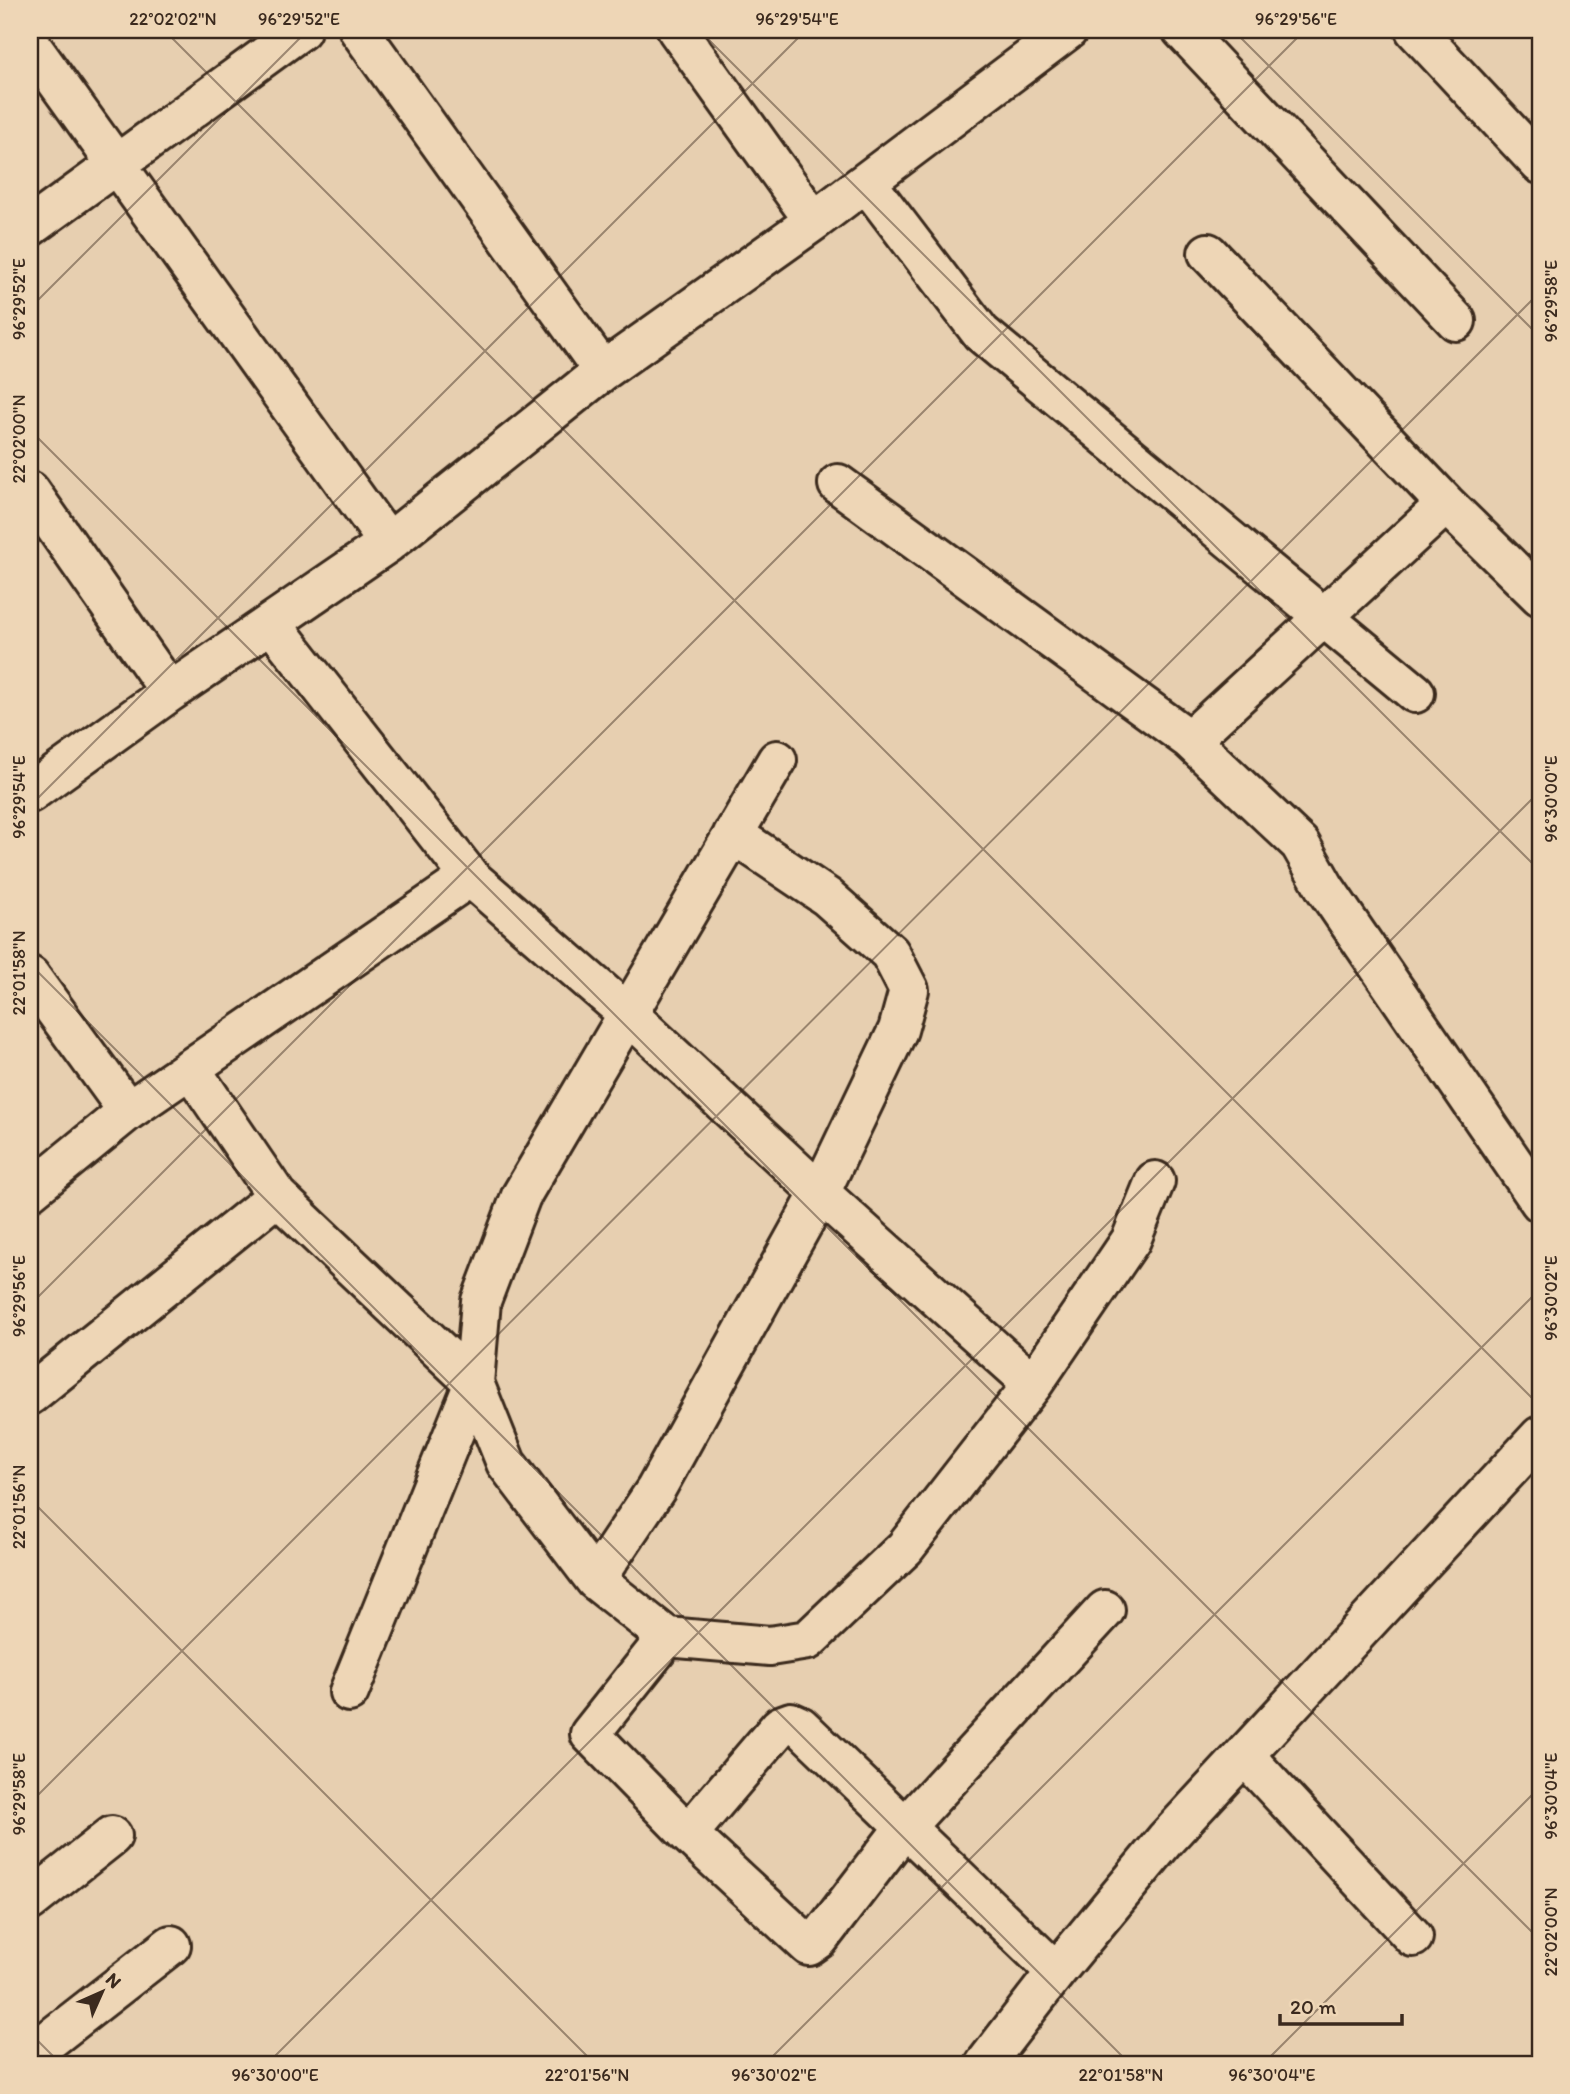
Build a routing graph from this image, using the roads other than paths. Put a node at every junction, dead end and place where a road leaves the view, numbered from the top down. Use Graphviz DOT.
graph roads {
  1 [pos="302,30"];
  2 [pos="359,30"];
  3 [pos="677,30"];
  4 [pos="1068,30"];
  5 [pos="1182,30"];
  6 [pos="1415,30"];
  7 [pos="1023,43"];
  8 [pos="30,44"];
  9 [pos="1540,164"];
  10 [pos="116,165"];
  11 [pos="866,182"];
  12 [pos="814,221"];
  13 [pos="30,227"];
  14 [pos="1209,253"];
  15 [pos="1456,321"];
  16 [pos="603,371"];
  17 [pos="838,484"];
  18 [pos="30,491"];
  19 [pos="1446,504"];
  20 [pos="388,543"];
  21 [pos="1540,596"];
  22 [pos="1322,617"];
  23 [pos="271,623"];
  24 [pos="170,692"];
  25 [pos="1415,693"];
  26 [pos="1191,740"];
  27 [pos="777,760"];
  28 [pos="30,793"];
  29 [pos="733,834"];
  30 [pos="470,877"];
  31 [pos="30,976"];
  32 [pos="629,1015"];
  33 [pos="190,1068"];
  34 [pos="128,1111"];
  35 [pos="1155,1181"];
  36 [pos="30,1191"];
  37 [pos="820,1193"];
  38 [pos="277,1196"];
  39 [pos="1540,1202"];
  40 [pos="474,1383"];
  41 [pos="1033,1384"];
  42 [pos="30,1395"];
  43 [pos="1540,1436"];
  44 [pos="595,1580"];
  45 [pos="1105,1610"];
  46 [pos="667,1637"];
  47 [pos="349,1692"];
  48 [pos="1244,1755"];
  49 [pos="904,1828"];
  50 [pos="688,1834"];
  51 [pos="112,1836"];
  52 [pos="30,1901"];
  53 [pos="1413,1937"];
  54 [pos="171,1945"];
  55 [pos="1056,1972"];
  56 [pos="30,2054"];
  57 [pos="985,2064"];
  1 -- 10 [label="street"];
  2 -- 16 [label="street"];
  3 -- 12 [label="street"];
  4 -- 7 [label="street"];
  5 -- 15 [label="street"];
  6 -- 9 [label="street"];
  7 -- 11 [label="street"];
  8 -- 10 [label="street"];
  10 -- 13 [label="street"];
  10 -- 20 [label="street"];
  11 -- 12 [label="street"];
  11 -- 22 [label="street"];
  12 -- 16 [label="street"];
  14 -- 19 [label="street"];
  16 -- 20 [label="street"];
  17 -- 26 [label="street"];
  18 -- 24 [label="street"];
  19 -- 21 [label="street"];
  19 -- 22 [label="street"];
  20 -- 23 [label="street"];
  22 -- 25 [label="street"];
  22 -- 26 [label="street"];
  23 -- 24 [label="street"];
  23 -- 30 [label="street"];
  24 -- 28 [label="street"];
  26 -- 39 [label="street"];
  27 -- 29 [label="street"];
  29 -- 32 [label="street"];
  29 -- 37 [label="street"];
  30 -- 32 [label="street"];
  30 -- 33 [label="street"];
  31 -- 34 [label="street"];
  32 -- 37 [label="street"];
  32 -- 40 [label="street"];
  33 -- 34 [label="street"];
  33 -- 38 [label="street"];
  34 -- 36 [label="street"];
  35 -- 41 [label="street"];
  37 -- 41 [label="street"];
  37 -- 44 [label="street"];
  38 -- 40 [label="street"];
  38 -- 42 [label="street"];
  40 -- 44 [label="street"];
  40 -- 47 [label="street"];
  41 -- 46 [label="street"];
  43 -- 48 [label="street"];
  44 -- 46 [label="street"];
  45 -- 49 [label="street"];
  46 -- 50 [label="street"];
  48 -- 53 [label="street"];
  48 -- 55 [label="street"];
  49 -- 50 [label="street"];
  49 -- 50 [label="street"];
  49 -- 55 [label="street"];
  51 -- 52 [label="street"];
  54 -- 56 [label="street"];
  55 -- 57 [label="street"];
}
